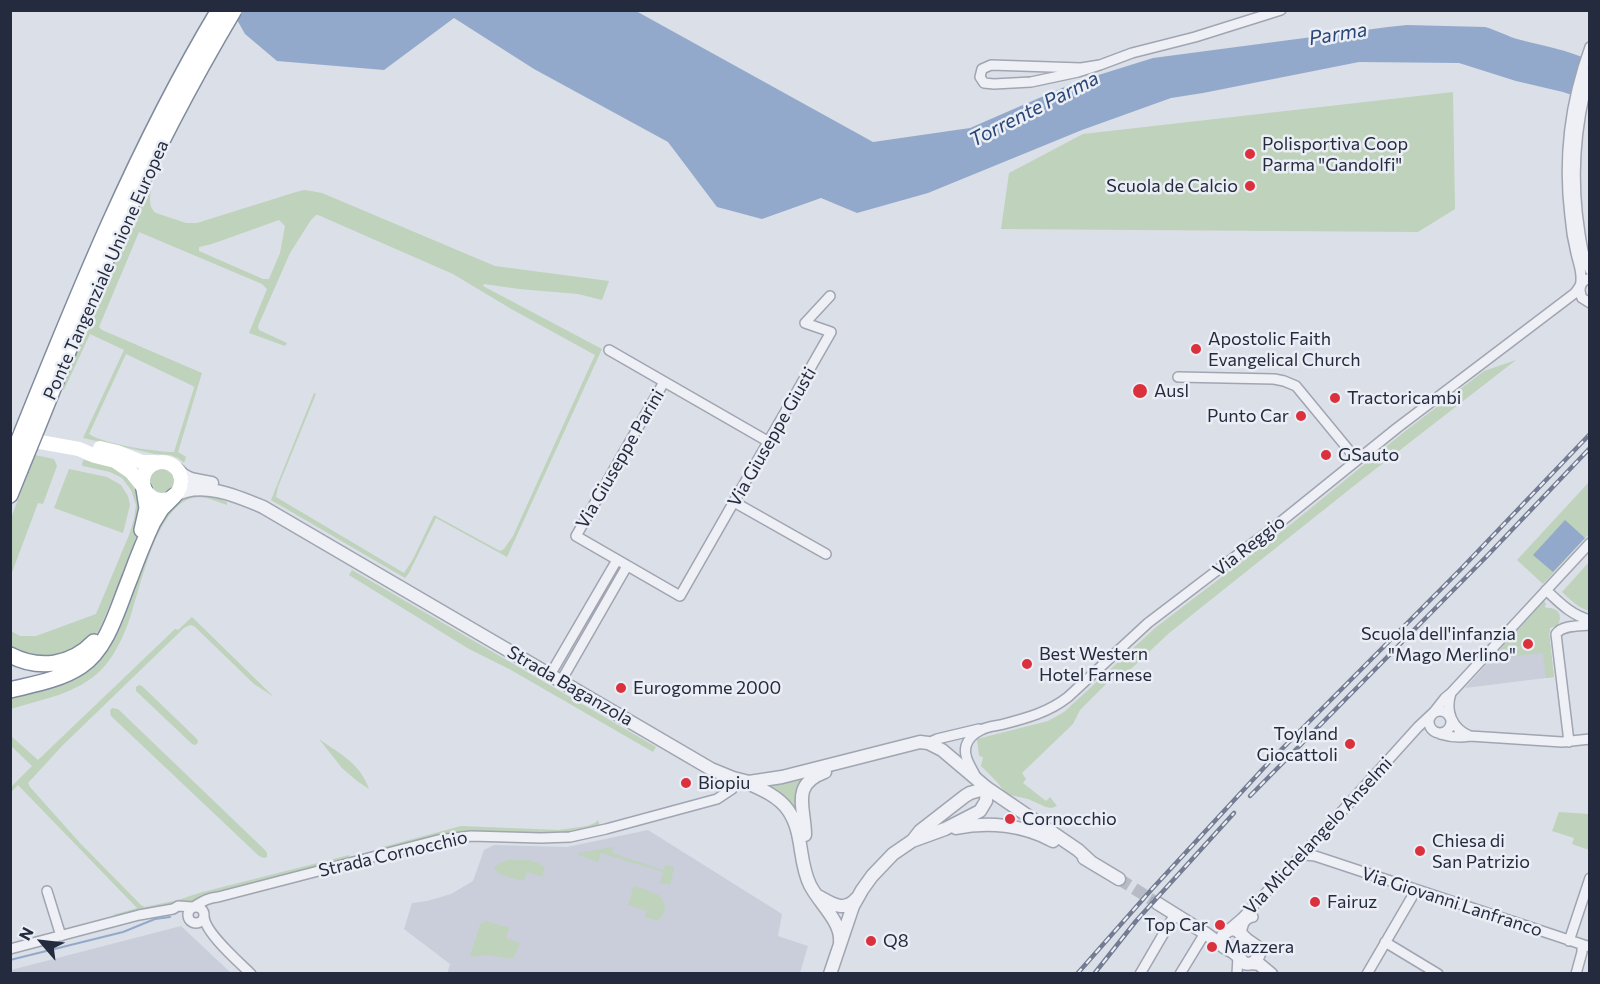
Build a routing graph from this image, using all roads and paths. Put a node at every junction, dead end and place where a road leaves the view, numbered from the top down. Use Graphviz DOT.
graph roads {
  1 [pos="219,10"];
  2 [pos="234,10"];
  3 [pos="1281,10"];
  4 [pos="1590,47"];
  5 [pos="1100,65"];
  6 [pos="1590,72"];
  7 [pos="1571,179"];
  8 [pos="1590,270"];
  9 [pos="1590,278"];
  10 [pos="1580,286"];
  11 [pos="830,297"];
  12 [pos="1589,303"];
  13 [pos="1556,306"];
  14 [pos="609,350"];
  15 [pos="1178,377"];
  16 [pos="664,382"];
  17 [pos="40,442"];
  18 [pos="769,442"];
  19 [pos="79,449"];
  20 [pos="1357,460"];
  21 [pos="155,462"];
  22 [pos="15,466"];
  23 [pos="178,470"];
  24 [pos="144,489"];
  25 [pos="11,494"];
  26 [pos="233,495"];
  27 [pos="174,496"];
  28 [pos="734,502"];
  29 [pos="1590,543"];
  30 [pos="826,554"];
  31 [pos="617,560"];
  32 [pos="627,566"];
  33 [pos="1546,590"];
  34 [pos="1560,603"];
  35 [pos="1590,620"];
  36 [pos="1590,625"];
  37 [pos="1560,630"];
  38 [pos="10,655"];
  39 [pos="556,678"];
  40 [pos="10,690"];
  41 [pos="1451,693"];
  42 [pos="1432,714"];
  43 [pos="1450,717"];
  44 [pos="982,729"];
  45 [pos="1438,734"];
  46 [pos="1470,736"];
  47 [pos="1590,739"];
  48 [pos="1406,741"];
  49 [pos="1569,742"];
  50 [pos="928,743"];
  51 [pos="851,760"];
  52 [pos="741,781"];
  53 [pos="983,784"];
  54 [pos="944,829"];
  55 [pos="912,841"];
  56 [pos="1312,843"];
  57 [pos="802,853"];
  58 [pos="1315,856"];
  59 [pos="1296,860"];
  60 [pos="1091,862"];
  61 [pos="1590,878"];
  62 [pos="1119,879"];
  63 [pos="1416,890"];
  64 [pos="47,891"];
  65 [pos="815,893"];
  66 [pos="218,897"];
  67 [pos="857,898"];
  68 [pos="1157,903"];
  69 [pos="193,907"];
  70 [pos="172,909"];
  71 [pos="1175,914"];
  72 [pos="204,915"];
  73 [pos="1253,917"];
  74 [pos="191,921"];
  75 [pos="1228,930"];
  76 [pos="1205,933"];
  77 [pos="1242,935"];
  78 [pos="61,936"];
  79 [pos="1569,940"];
  80 [pos="1385,942"];
  81 [pos="220,944"];
  82 [pos="1586,946"];
  83 [pos="839,947"];
  84 [pos="1224,947"];
  85 [pos="10,949"];
  86 [pos="1238,957"];
  87 [pos="1253,963"];
  88 [pos="251,974"];
  89 [pos="830,974"];
  90 [pos="1140,974"];
  91 [pos="1180,974"];
  92 [pos="1238,974"];
  93 [pos="1271,974"];
  94 [pos="1367,974"];
  95 [pos="1438,974"];
  96 [pos="1576,974"];
  1 -- 22 [label="highway, bridge"];
  2 -- 22 [label="highway, Ponte Tangenziale Unione Europea, bridge"];
  3 -- 5 [label="street"];
  4 -- 7 [label="street"];
  5 -- 5 [label="street"];
  6 -- 7 [label="street"];
  7 -- 8 [label="street"];
  7 -- 10 [label="street"];
  9 -- 10 [label="street, Via Reggio"];
  10 -- 12 [label="street"];
  10 -- 13 [label="street, Via Reggio"];
  11 -- 18 [label="street, Via Giuseppe Giusti"];
  12 -- 13 [label="street"];
  13 -- 20 [label="street, Via Reggio"];
  14 -- 16 [label="street"];
  15 -- 20 [label="street"];
  16 -- 18 [label="street"];
  16 -- 31 [label="street, Via Giuseppe Parini"];
  17 -- 19 [label="main road, Strada Baganzola"];
  18 -- 28 [label="street, Via Giuseppe Giusti"];
  19 -- 21 [label="main road, Strada Baganzola"];
  19 -- 24 [label="main road, Strada Baganzola"];
  20 -- 44 [label="street, Via Reggio"];
  21 -- 23 [label="main road, Strada Baganzola"];
  21 -- 24 [label="main road"];
  22 -- 25 [label="highway"];
  23 -- 26 [label="street, Strada Baganzola"];
  23 -- 27 [label="main road"];
  24 -- 27 [label="main road, Strada Baganzola"];
  24 -- 38 [label="highway"];
  26 -- 27 [label="street, Strada Baganzola"];
  26 -- 39 [label="street, Strada Baganzola"];
  27 -- 40 [label="highway"];
  28 -- 30 [label="street"];
  28 -- 32 [label="street, Via Giuseppe Giusti"];
  29 -- 33 [label="street, Via Michelangelo Anselmi"];
  31 -- 32 [label="street"];
  31 -- 39 [label="street"];
  32 -- 39 [label="street"];
  33 -- 34 [label="street"];
  33 -- 41 [label="street, Via Michelangelo Anselmi"];
  34 -- 35 [label="street"];
  34 -- 37 [label="street"];
  36 -- 37 [label="street"];
  37 -- 49 [label="street"];
  39 -- 52 [label="street, Strada Baganzola"];
  41 -- 42 [label="street, Via Michelangelo Anselmi"];
  41 -- 43 [label="street"];
  42 -- 43 [label="street"];
  42 -- 45 [label="street"];
  42 -- 48 [label="street, Via Michelangelo Anselmi"];
  43 -- 45 [label="street"];
  43 -- 46 [label="street"];
  44 -- 50 [label="street"];
  44 -- 53 [label="street"];
  45 -- 46 [label="street, Via Michelangelo Anselmi"];
  45 -- 48 [label="street, Via Michelangelo Anselmi"];
  46 -- 49 [label="street, Via Michelangelo Anselmi"];
  47 -- 49 [label="street, Via Michelangelo Anselmi"];
  48 -- 56 [label="street, Via Michelangelo Anselmi"];
  50 -- 51 [label="street"];
  50 -- 53 [label="street"];
  51 -- 52 [label="street"];
  51 -- 57 [label="street"];
  52 -- 57 [label="street, Strada Baganzola"];
  52 -- 66 [label="street, Strada Cornocchio"];
  53 -- 54 [label="street"];
  53 -- 55 [label="street"];
  53 -- 60 [label="street"];
  54 -- 55 [label="street"];
  54 -- 60 [label="street"];
  55 -- 67 [label="street"];
  56 -- 58 [label="street"];
  56 -- 59 [label="street, Via Michelangelo Anselmi"];
  57 -- 65 [label="street, Strada Baganzola"];
  58 -- 59 [label="street"];
  58 -- 63 [label="street, Via Giovanni Lanfranco"];
  59 -- 75 [label="street, Via Michelangelo Anselmi"];
  60 -- 62 [label="street"];
  61 -- 79 [label="street"];
  63 -- 79 [label="street, Via Giovanni Lanfranco"];
  63 -- 80 [label="street"];
  64 -- 78 [label="street"];
  65 -- 67 [label="street"];
  65 -- 83 [label="street, Strada Baganzola"];
  66 -- 69 [label="street, Strada Cornocchio"];
  66 -- 72 [label="street"];
  67 -- 83 [label="street"];
  68 -- 71 [label="street"];
  69 -- 70 [label="street, Strada Cornocchio"];
  69 -- 72 [label="street"];
  69 -- 74 [label="street"];
  70 -- 74 [label="street"];
  70 -- 78 [label="street, Strada Cornocchio"];
  71 -- 76 [label="street"];
  71 -- 90 [label="street"];
  72 -- 74 [label="street"];
  72 -- 81 [label="street"];
  73 -- 77 [label="street, Via Michelangelo Anselmi"];
  74 -- 81 [label="street"];
  75 -- 76 [label="street"];
  75 -- 77 [label="street"];
  75 -- 84 [label="street"];
  76 -- 84 [label="street"];
  76 -- 91 [label="street"];
  77 -- 87 [label="street"];
  78 -- 85 [label="street, Strada Cornocchio"];
  79 -- 82 [label="street, Via Giovanni Lanfranco"];
  80 -- 94 [label="street"];
  80 -- 95 [label="street"];
  81 -- 88 [label="street"];
  82 -- 96 [label="street"];
  83 -- 89 [label="street"];
  84 -- 86 [label="street"];
  86 -- 87 [label="street"];
  86 -- 92 [label="street"];
  87 -- 92 [label="street"];
  87 -- 93 [label="street"];
}
